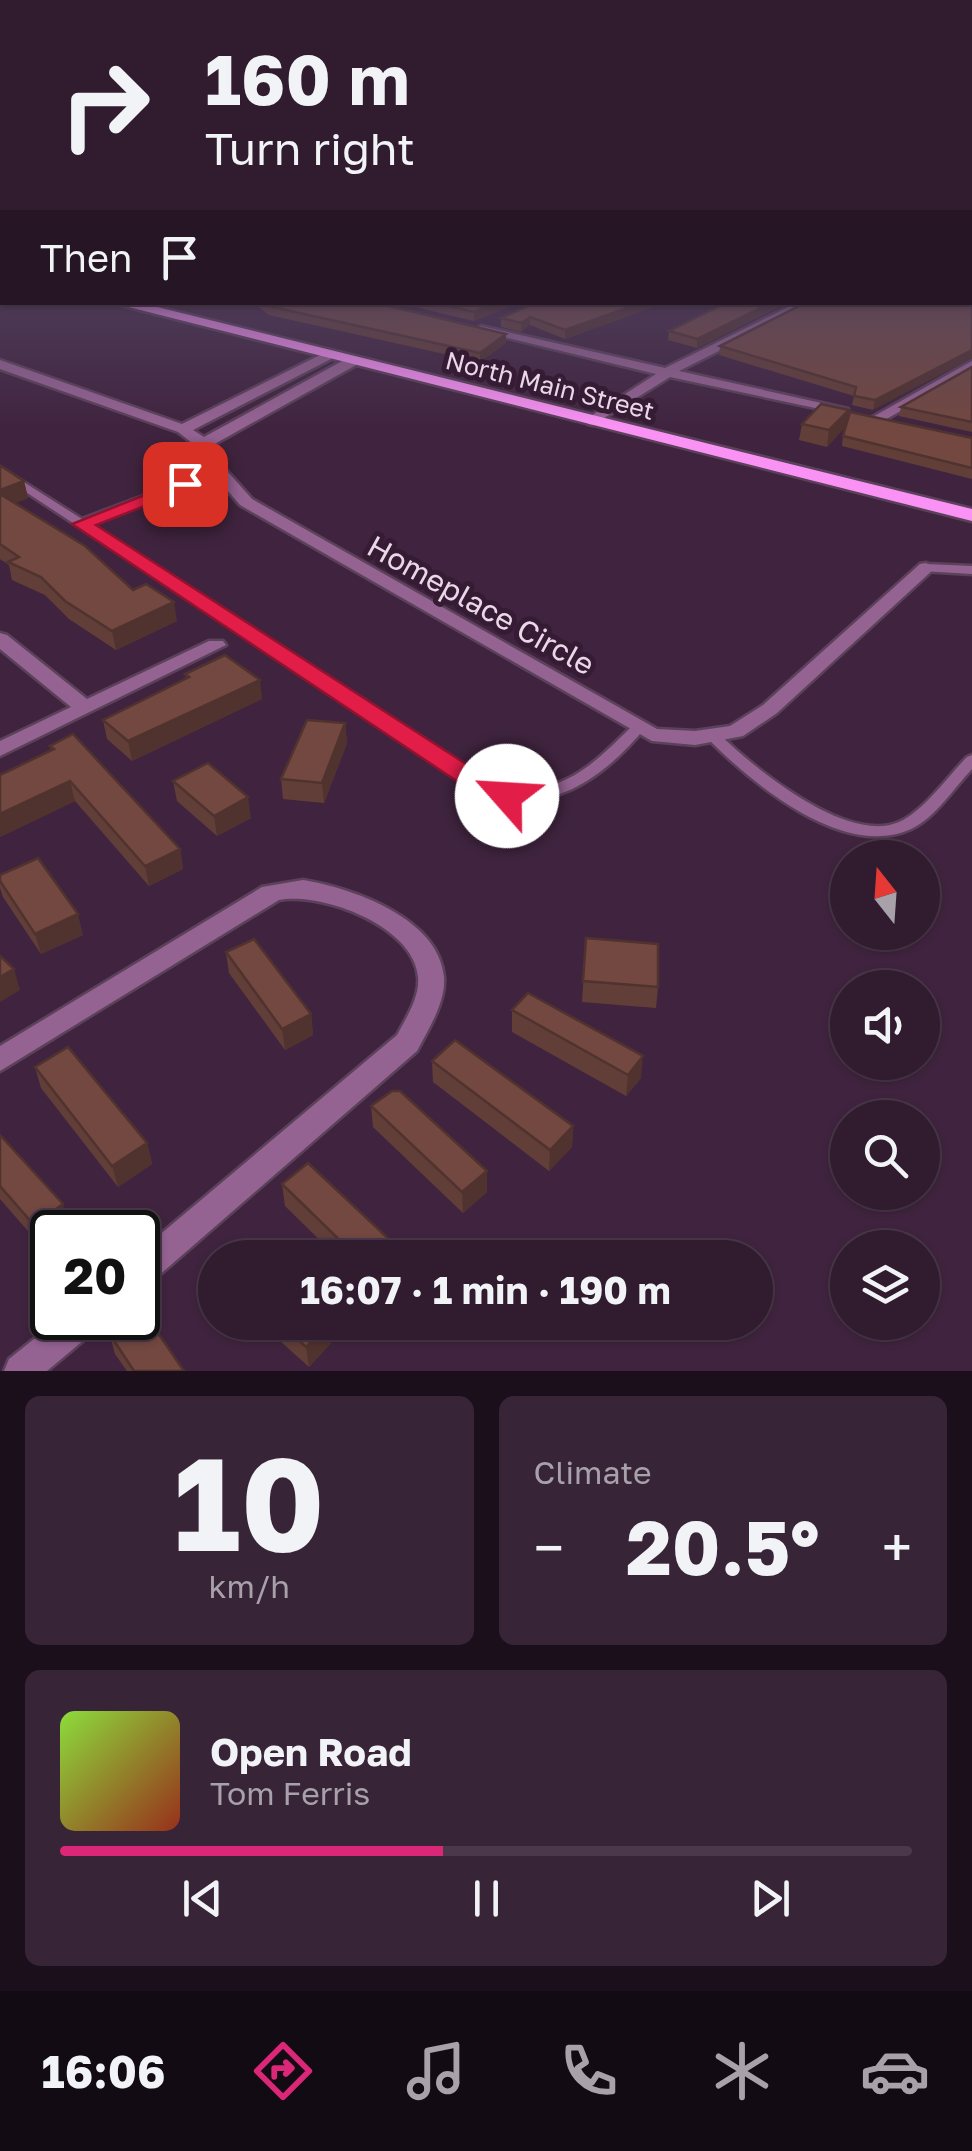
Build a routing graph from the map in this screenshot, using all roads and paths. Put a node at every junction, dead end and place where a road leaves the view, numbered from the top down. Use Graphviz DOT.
graph roads {
  1 [pos="128,305"];
  2 [pos="804,305"];
  3 [pos="508,316"];
  4 [pos="458,325"];
  5 [pos="474,329"];
  6 [pos="326,356"];
  7 [pos="351,362"];
  8 [pos="0,364"];
  9 [pos="972,365"];
  10 [pos="666,373"];
  11 [pos="254,394"];
  12 [pos="280,402"];
  13 [pos="876,419"];
  14 [pos="593,420"];
  15 [pos="895,424"];
  16 [pos="183,429"];
  17 [pos="202,444"];
  18 [pos="0,470"];
  19 [pos="219,472"];
  20 [pos="972,515"];
  21 [pos="82,524"];
  22 [pos="926,568"];
  23 [pos="972,570"];
  24 [pos="0,639"];
  25 [pos="216,645"];
  26 [pos="84,706"];
  27 [pos="639,727"];
  28 [pos="712,735"];
  29 [pos="0,749"];
  30 [pos="972,760"];
  31 [pos="0,1060"];
  32 [pos="160,1254"];
  33 [pos="58,1340"];
  34 [pos="20,1371"];
  1 -- 6 [label="main road, North Main Street"];
  2 -- 10 [label="street"];
  3 -- 5 [label="street"];
  4 -- 5 [label="street"];
  5 -- 10 [label="street"];
  6 -- 7 [label="main road, North Main Street"];
  6 -- 11 [label="street"];
  7 -- 12 [label="street"];
  7 -- 14 [label="main road, North Main Street"];
  8 -- 16 [label="street, Homeplace Circle"];
  9 -- 13 [label="street"];
  10 -- 13 [label="street"];
  10 -- 14 [label="street"];
  11 -- 12 [label="street"];
  11 -- 16 [label="street"];
  12 -- 17 [label="street"];
  13 -- 15 [label="street"];
  14 -- 20 [label="main road, North Main Street"];
  16 -- 17 [label="street, Homeplace Circle"];
  17 -- 19 [label="street, Homeplace Circle"];
  18 -- 21 [label="lane"];
  19 -- 21 [label="lane"];
  19 -- 27 [label="street, Homeplace Circle"];
  21 -- 27 [label="lane"];
  22 -- 23 [label="lane"];
  22 -- 28 [label="street, Homeplace Circle"];
  24 -- 26 [label="street"];
  25 -- 26 [label="street"];
  26 -- 29 [label="street"];
  27 -- 28 [label="street, Homeplace Circle"];
  28 -- 30 [label="lane"];
  31 -- 32 [label="street"];
  33 -- 34 [label="street"];
}
